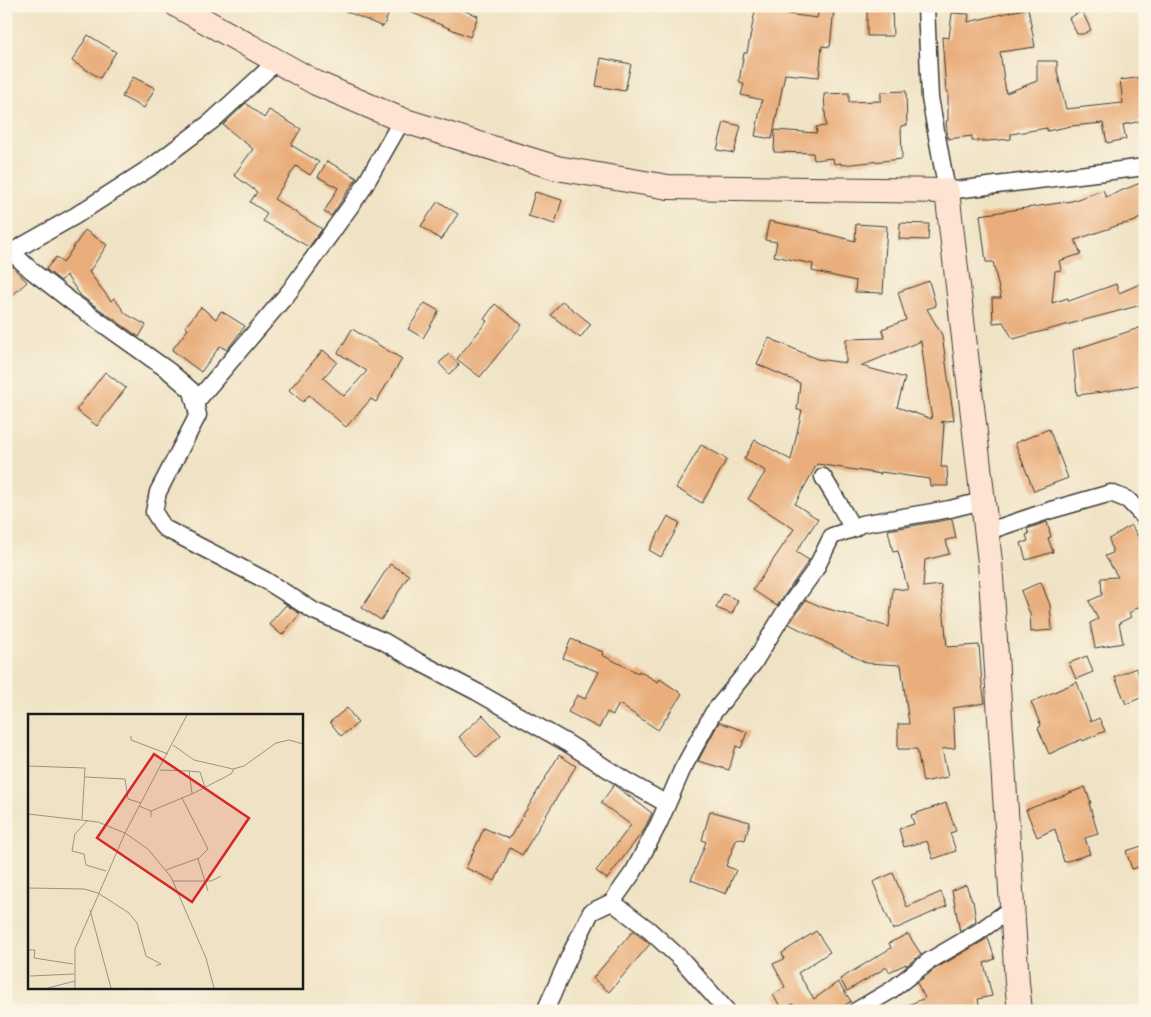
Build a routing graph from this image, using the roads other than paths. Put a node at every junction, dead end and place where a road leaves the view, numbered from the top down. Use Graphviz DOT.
graph roads {
  1 [pos="178,6"];
  2 [pos="926,6"];
  3 [pos="277,61"];
  4 [pos="402,120"];
  5 [pos="1145,167"];
  6 [pos="947,191"];
  7 [pos="8,252"];
  8 [pos="195,403"];
  9 [pos="823,477"];
  10 [pos="982,501"];
  11 [pos="1145,518"];
  12 [pos="853,529"];
  13 [pos="986,532"];
  14 [pos="667,804"];
  15 [pos="612,902"];
  16 [pos="1012,908"];
  17 [pos="545,1011"];
  18 [pos="726,1011"];
  19 [pos="856,1011"];
  20 [pos="1020,1011"];
  1 -- 3 [label="street"];
  2 -- 6 [label="street"];
  3 -- 4 [label="street"];
  3 -- 7 [label="street"];
  4 -- 6 [label="street"];
  4 -- 8 [label="street"];
  5 -- 6 [label="street"];
  6 -- 10 [label="street"];
  7 -- 8 [label="street"];
  8 -- 14 [label="street"];
  9 -- 12 [label="street"];
  10 -- 12 [label="street"];
  10 -- 13 [label="street"];
  11 -- 13 [label="street"];
  12 -- 14 [label="street"];
  13 -- 16 [label="street"];
  14 -- 15 [label="street"];
  15 -- 17 [label="street"];
  15 -- 18 [label="street"];
  16 -- 19 [label="street"];
  16 -- 20 [label="street"];
}
